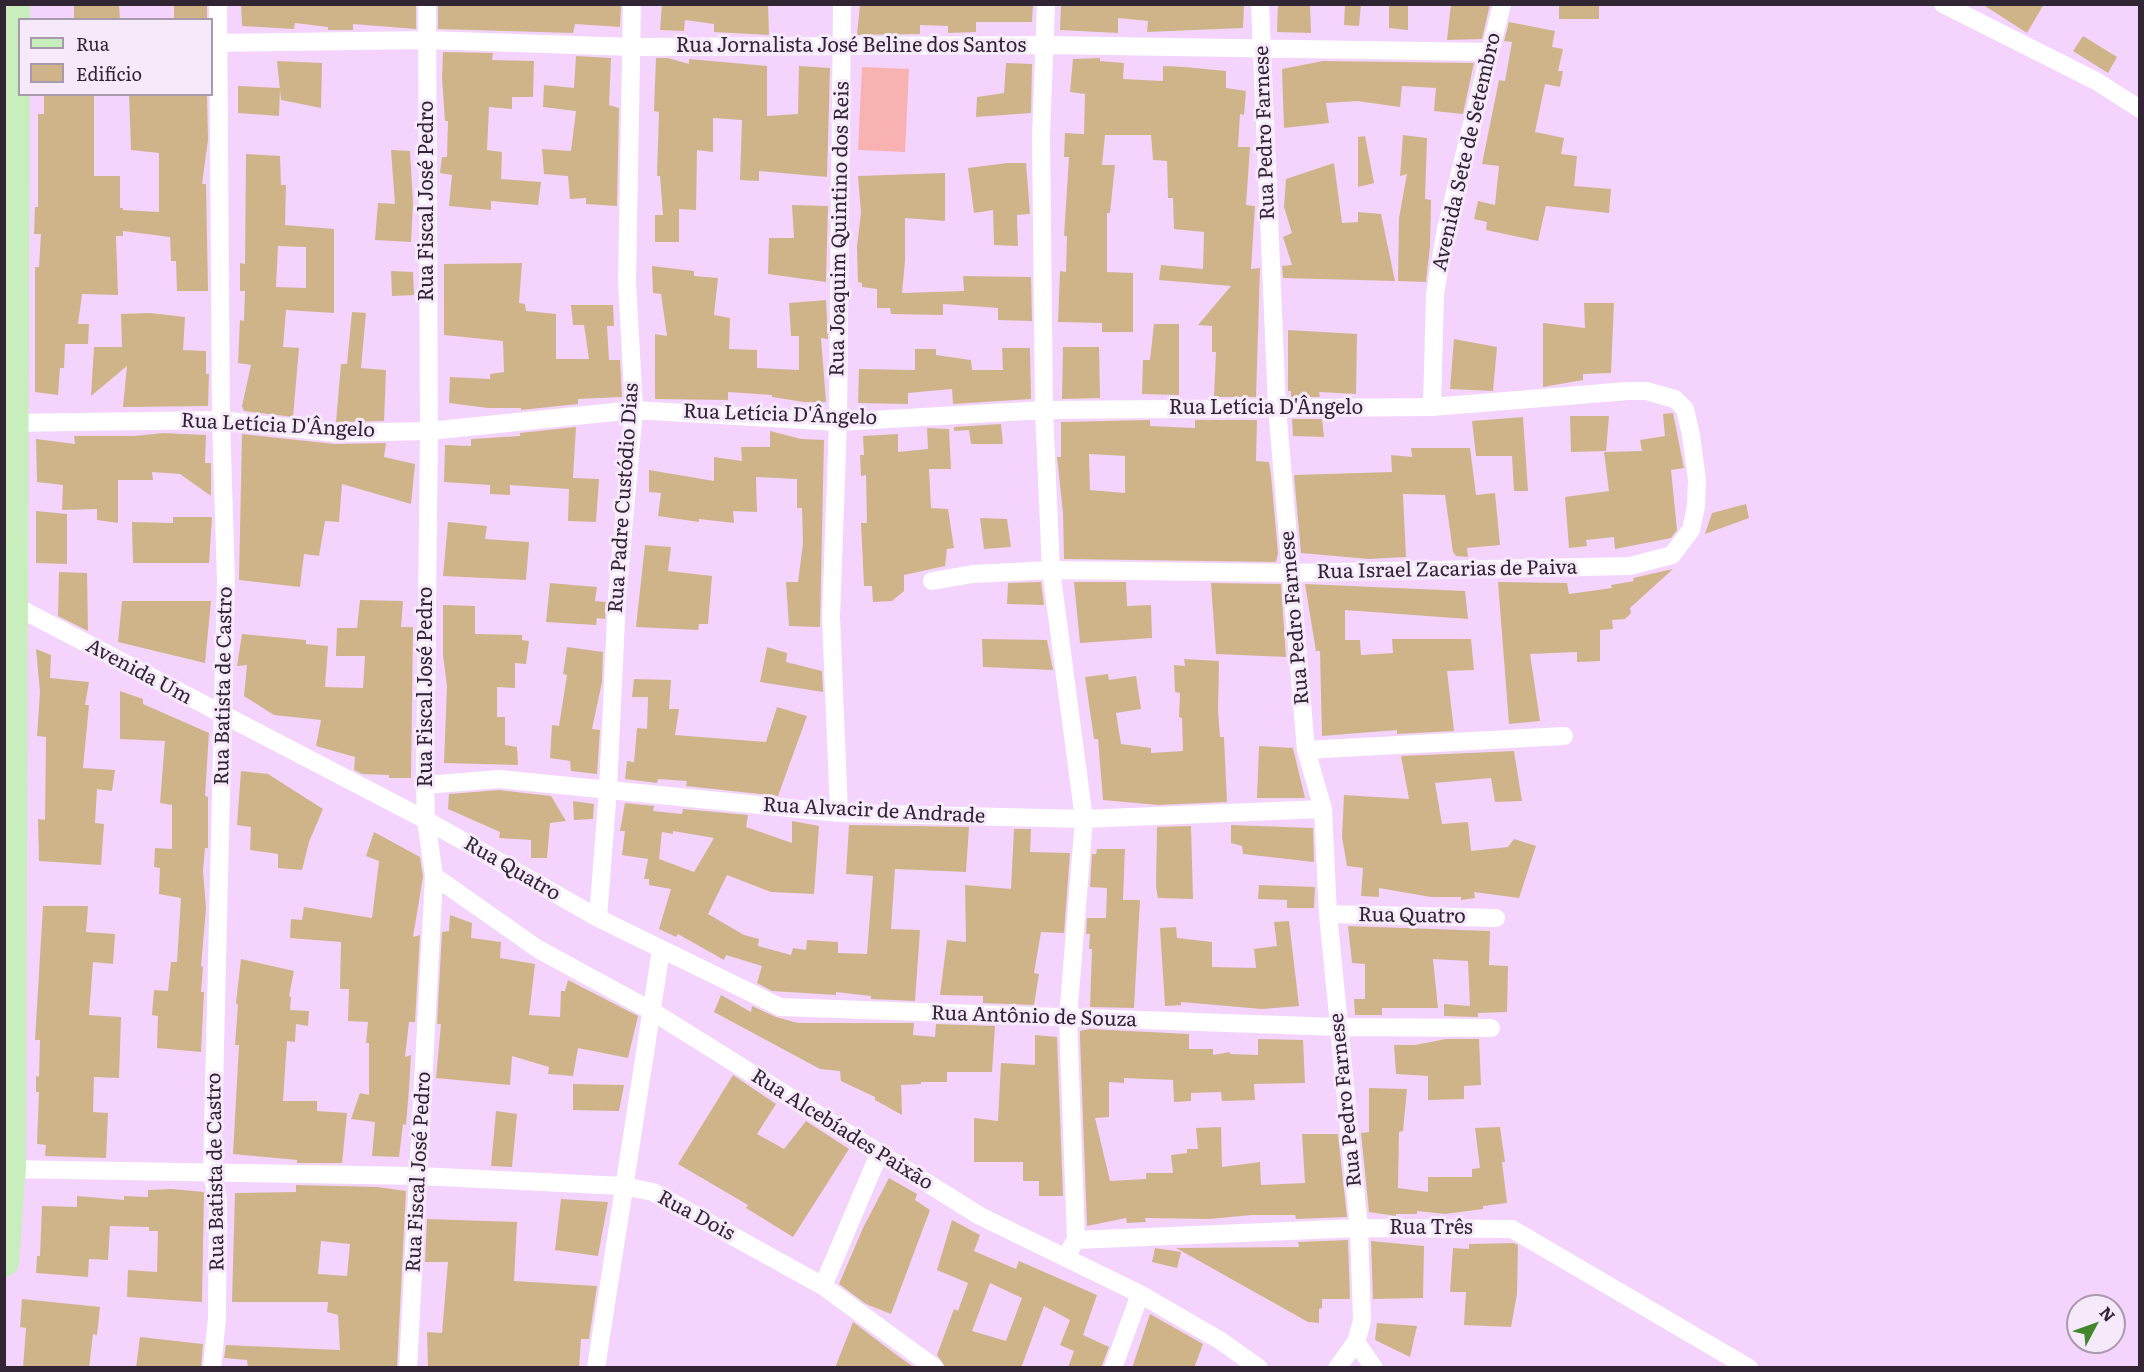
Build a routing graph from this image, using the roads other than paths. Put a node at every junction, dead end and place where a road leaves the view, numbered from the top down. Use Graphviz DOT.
graph roads {
  1 [pos="15,4"];
  2 [pos="218,4"];
  3 [pos="427,4"];
  4 [pos="632,4"];
  5 [pos="842,4"];
  6 [pos="1046,4"];
  7 [pos="1260,4"];
  8 [pos="1502,4"];
  9 [pos="1943,4"];
  10 [pos="427,40"];
  11 [pos="215,43"];
  12 [pos="13,45"];
  13 [pos="1046,45"];
  14 [pos="633,47"];
  15 [pos="842,47"];
  16 [pos="1262,50"];
  17 [pos="1490,52"];
  18 [pos="2139,109"];
  19 [pos="1277,407"];
  20 [pos="1432,407"];
  21 [pos="634,410"];
  22 [pos="1044,410"];
  23 [pos="221,420"];
  24 [pos="9,422"];
  25 [pos="838,422"];
  26 [pos="429,431"];
  27 [pos="1672,555"];
  28 [pos="1051,570"];
  29 [pos="1291,573"];
  30 [pos="932,581"];
  31 [pos="13,605"];
  32 [pos="224,716"];
  33 [pos="1564,736"];
  34 [pos="1306,750"];
  35 [pos="425,785"];
  36 [pos="608,789"];
  37 [pos="8,801"];
  38 [pos="1323,809"];
  39 [pos="839,813"];
  40 [pos="1084,819"];
  41 [pos="426,820"];
  42 [pos="434,876"];
  43 [pos="1328,914"];
  44 [pos="598,918"];
  45 [pos="1496,918"];
  46 [pos="660,950"];
  47 [pos="650,1011"];
  48 [pos="1068,1018"];
  49 [pos="1338,1027"];
  50 [pos="1491,1028"];
  51 [pos="879,1154"];
  52 [pos="8,1169"];
  53 [pos="212,1174"];
  54 [pos="419,1176"];
  55 [pos="623,1186"];
  56 [pos="1359,1228"];
  57 [pos="1076,1240"];
  58 [pos="1066,1256"];
  59 [pos="4,1262"];
  60 [pos="823,1286"];
  61 [pos="1140,1294"];
  62 [pos="1356,1342"];
  63 [pos="212,1368"];
  64 [pos="408,1368"];
  65 [pos="596,1368"];
  66 [pos="935,1368"];
  67 [pos="1113,1368"];
  68 [pos="1259,1368"];
  69 [pos="1337,1368"];
  70 [pos="1374,1368"];
  71 [pos="1749,1368"];
  1 -- 12 [label="main road"];
  2 -- 11 [label="street, Rua Batista de Castro"];
  3 -- 10 [label="street, Rua Fiscal José Pedro"];
  4 -- 14 [label="street, Rua Padre Custódio Dias"];
  5 -- 15 [label="street, Rua Joaquim Quintino dos Reis"];
  6 -- 13 [label="street"];
  7 -- 16 [label="street, Rua Pedro Farnese"];
  8 -- 17 [label="street, Avenida Sete de Setembro"];
  9 -- 18 [label="street"];
  10 -- 11 [label="street, Rua Jornalista José Beline dos Santos"];
  10 -- 14 [label="street, Rua Jornalista José Beline dos Santos"];
  10 -- 26 [label="street, Rua Fiscal José Pedro"];
  11 -- 23 [label="street, Rua Batista de Castro"];
  12 -- 24 [label="main road"];
  13 -- 15 [label="street, Rua Jornalista José Beline dos Santos"];
  13 -- 16 [label="street, Rua Jornalista José Beline dos Santos"];
  13 -- 22 [label="street"];
  14 -- 15 [label="street, Rua Jornalista José Beline dos Santos"];
  14 -- 21 [label="street, Rua Padre Custódio Dias"];
  15 -- 25 [label="street, Rua Joaquim Quintino dos Reis"];
  16 -- 17 [label="street, Rua Jornalista José Beline dos Santos"];
  16 -- 19 [label="street, Rua Pedro Farnese"];
  17 -- 20 [label="street, Avenida Sete de Setembro"];
  19 -- 20 [label="street, Rua Letícia D'Ângelo"];
  19 -- 22 [label="street, Rua Letícia D'Ângelo"];
  19 -- 29 [label="street, Rua Pedro Farnese"];
  20 -- 27 [label="street, Rua Letícia D'Ângelo"];
  21 -- 25 [label="street, Rua Letícia D'Ângelo"];
  21 -- 26 [label="street, Rua Letícia D'Ângelo"];
  21 -- 36 [label="street, Rua Padre Custódio Dias"];
  22 -- 25 [label="street, Rua Letícia D'Ângelo"];
  22 -- 28 [label="street"];
  23 -- 24 [label="street, Rua Letícia D'Ângelo"];
  23 -- 26 [label="street, Rua Letícia D'Ângelo"];
  23 -- 32 [label="street, Rua Batista de Castro"];
  24 -- 31 [label="main road"];
  25 -- 39 [label="street, Rua Joaquim Quintino dos Reis"];
  26 -- 35 [label="street, Rua Fiscal José Pedro"];
  27 -- 29 [label="street, Rua Israel Zacarias de Paiva"];
  28 -- 29 [label="street, Rua Israel Zacarias de Paiva"];
  28 -- 30 [label="street, Rua Israel Zacarias de Paiva"];
  28 -- 40 [label="street"];
  29 -- 34 [label="street, Rua Pedro Farnese"];
  31 -- 32 [label="street, Avenida Um"];
  31 -- 37 [label="main road"];
  32 -- 41 [label="street, Avenida Um"];
  32 -- 53 [label="street, Rua Batista de Castro"];
  33 -- 34 [label="street"];
  34 -- 38 [label="street, Rua Pedro Farnese"];
  35 -- 36 [label="street, Rua Alvacir de Andrade"];
  35 -- 41 [label="street, Rua Fiscal José Pedro"];
  36 -- 39 [label="street, Rua Alvacir de Andrade"];
  36 -- 44 [label="street, Rua Padre Custódio Dias"];
  37 -- 52 [label="main road"];
  38 -- 40 [label="street, Rua Alvacir de Andrade"];
  38 -- 43 [label="street, Rua Pedro Farnese"];
  39 -- 40 [label="street, Rua Alvacir de Andrade"];
  40 -- 48 [label="street"];
  41 -- 42 [label="street, Rua Fiscal José Pedro"];
  41 -- 44 [label="street, Rua Quatro"];
  42 -- 47 [label="street, Rua Alcebíades Paixão"];
  42 -- 54 [label="street, Rua Fiscal José Pedro"];
  43 -- 45 [label="street, Rua Quatro"];
  43 -- 49 [label="street, Rua Pedro Farnese"];
  44 -- 46 [label="street, Rua Antônio de Souza"];
  46 -- 47 [label="street"];
  46 -- 48 [label="street, Rua Antônio de Souza"];
  47 -- 51 [label="street, Rua Alcebíades Paixão"];
  47 -- 55 [label="street"];
  48 -- 49 [label="street, Rua Antônio de Souza"];
  48 -- 57 [label="street"];
  49 -- 50 [label="street, Rua Antônio de Souza"];
  49 -- 56 [label="street, Rua Pedro Farnese"];
  51 -- 58 [label="street, Rua Alcebíades Paixão"];
  51 -- 60 [label="street"];
  52 -- 53 [label="street, Rua Dois"];
  52 -- 59 [label="main road"];
  53 -- 54 [label="street, Rua Dois"];
  53 -- 63 [label="street, Rua Batista de Castro"];
  54 -- 55 [label="street, Rua Dois"];
  54 -- 64 [label="street, Rua Fiscal José Pedro"];
  55 -- 60 [label="street, Rua Dois"];
  55 -- 65 [label="street"];
  56 -- 57 [label="street, Rua Três"];
  56 -- 62 [label="street, Rua Pedro Farnese"];
  56 -- 71 [label="street, Rua Três"];
  57 -- 58 [label="street"];
  58 -- 61 [label="street, Rua Alcebíades Paixão"];
  60 -- 66 [label="street, Rua Dois"];
  61 -- 67 [label="street"];
  61 -- 68 [label="street, Rua Alcebíades Paixão"];
  62 -- 69 [label="street"];
  62 -- 70 [label="street"];
}
